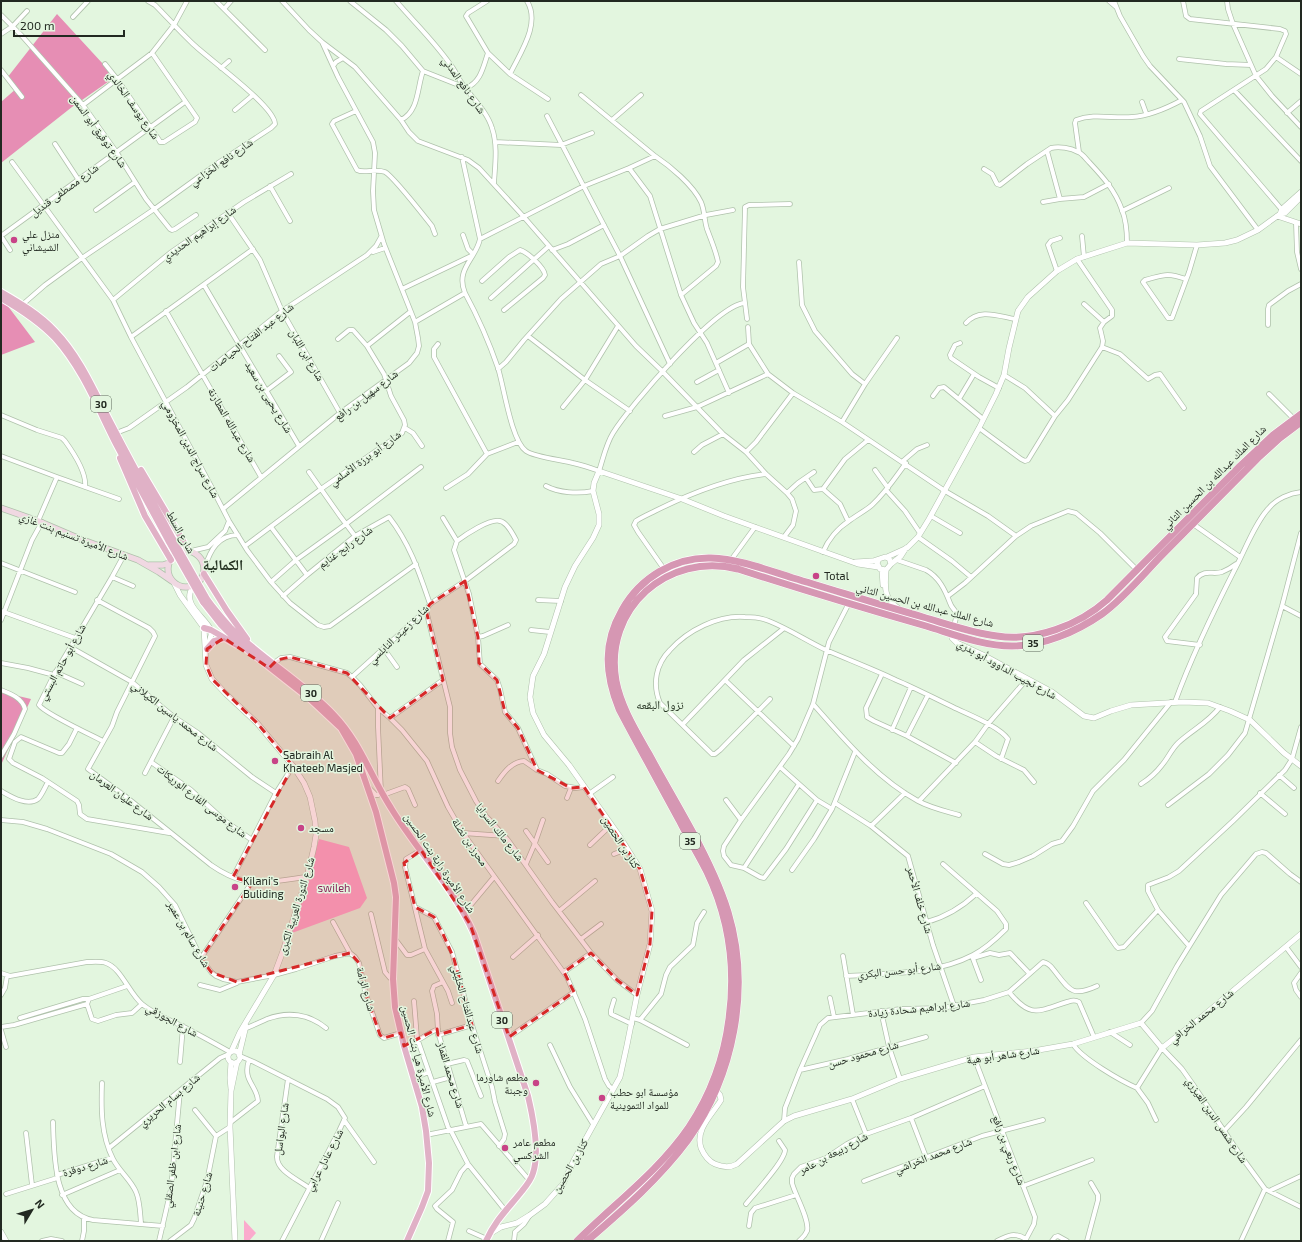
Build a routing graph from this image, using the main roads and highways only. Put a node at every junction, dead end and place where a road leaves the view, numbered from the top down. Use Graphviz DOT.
graph roads {
  1 [pos="1,292"];
  2 [pos="1,298"];
  3 [pos="1301,414"];
  4 [pos="1301,422"];
  5 [pos="117,447"];
  6 [pos="126,450"];
  7 [pos="1216,495"];
  8 [pos="1205,506"];
  9 [pos="1,508"];
  10 [pos="171,540"];
  11 [pos="190,551"];
  12 [pos="170,561"];
  13 [pos="146,565"];
  14 [pos="204,574"];
  15 [pos="173,582"];
  16 [pos="828,593"];
  17 [pos="205,600"];
  18 [pos="204,628"];
  19 [pos="953,630"];
  20 [pos="224,638"];
  21 [pos="253,646"];
  22 [pos="206,651"];
  23 [pos="250,654"];
  24 [pos="380,808"];
  25 [pos="390,808"];
  26 [pos="488,1238"];
  27 [pos="409,1240"];
  28 [pos="577,1241"];
  29 [pos="587,1241"];
  1 -- 6 [label="main road, شارع السلط / 30"];
  2 -- 5 [label="main road, شارع السلط / 30"];
  3 -- 7 [label="highway, شارع الملك عبدالله بن الحسين الثاني / 35"];
  4 -- 7 [label="highway, شارع الملك عبدالله بن الحسين الثاني / 35"];
  5 -- 10 [label="main road, شارع السلط / 30"];
  5 -- 12 [label="main road"];
  6 -- 10 [label="main road, شارع السلط / 30"];
  6 -- 11 [label="main road"];
  7 -- 8 [label="highway, شارع الملك عبدالله بن الحسين الثاني / 35"];
  8 -- 19 [label="highway, شارع الملك عبدالله بن الحسين الثاني / 35"];
  8 -- 19 [label="highway, شارع الملك عبدالله بن الحسين الثاني / 35"];
  9 -- 13 [label="main road, شارع الأميرة تسنيم بنت غازي"];
  10 -- 17 [label="main road, شارع السلط / 30, bridge"];
  11 -- 12 [label="main road"];
  11 -- 14 [label="main road"];
  12 -- 13 [label="main road, شارع الأميرة تسنيم بنت غازي"];
  12 -- 15 [label="main road"];
  13 -- 15 [label="main road, شارع الأميرة تسنيم بنت غازي"];
  14 -- 15 [label="main road"];
  14 -- 21 [label="main road"];
  16 -- 19 [label="highway, شارع الملك عبدالله بن الحسين الثاني / 35"];
  16 -- 19 [label="highway, شارع الملك عبدالله بن الحسين الثاني / 35"];
  16 -- 28 [label="highway, شارع الملك عبدالله بن الحسين الثاني / 35"];
  16 -- 29 [label="highway, شارع الملك عبدالله بن الحسين الثاني / 35"];
  17 -- 21 [label="main road, شارع السلط / 30"];
  17 -- 23 [label="main road, شارع السلط / 30"];
  18 -- 20 [label="main road"];
  20 -- 22 [label="main road"];
  20 -- 23 [label="main road"];
  21 -- 25 [label="main road, شارع السلط / 30"];
  23 -- 24 [label="main road, شارع السلط / 30"];
  24 -- 25 [label="main road"];
  24 -- 27 [label="main road, شارع الأميرة هيا بنت الحسين / 30"];
  25 -- 26 [label="main road, شارع الأميرة راية بنت الحسين / 30"];
}
